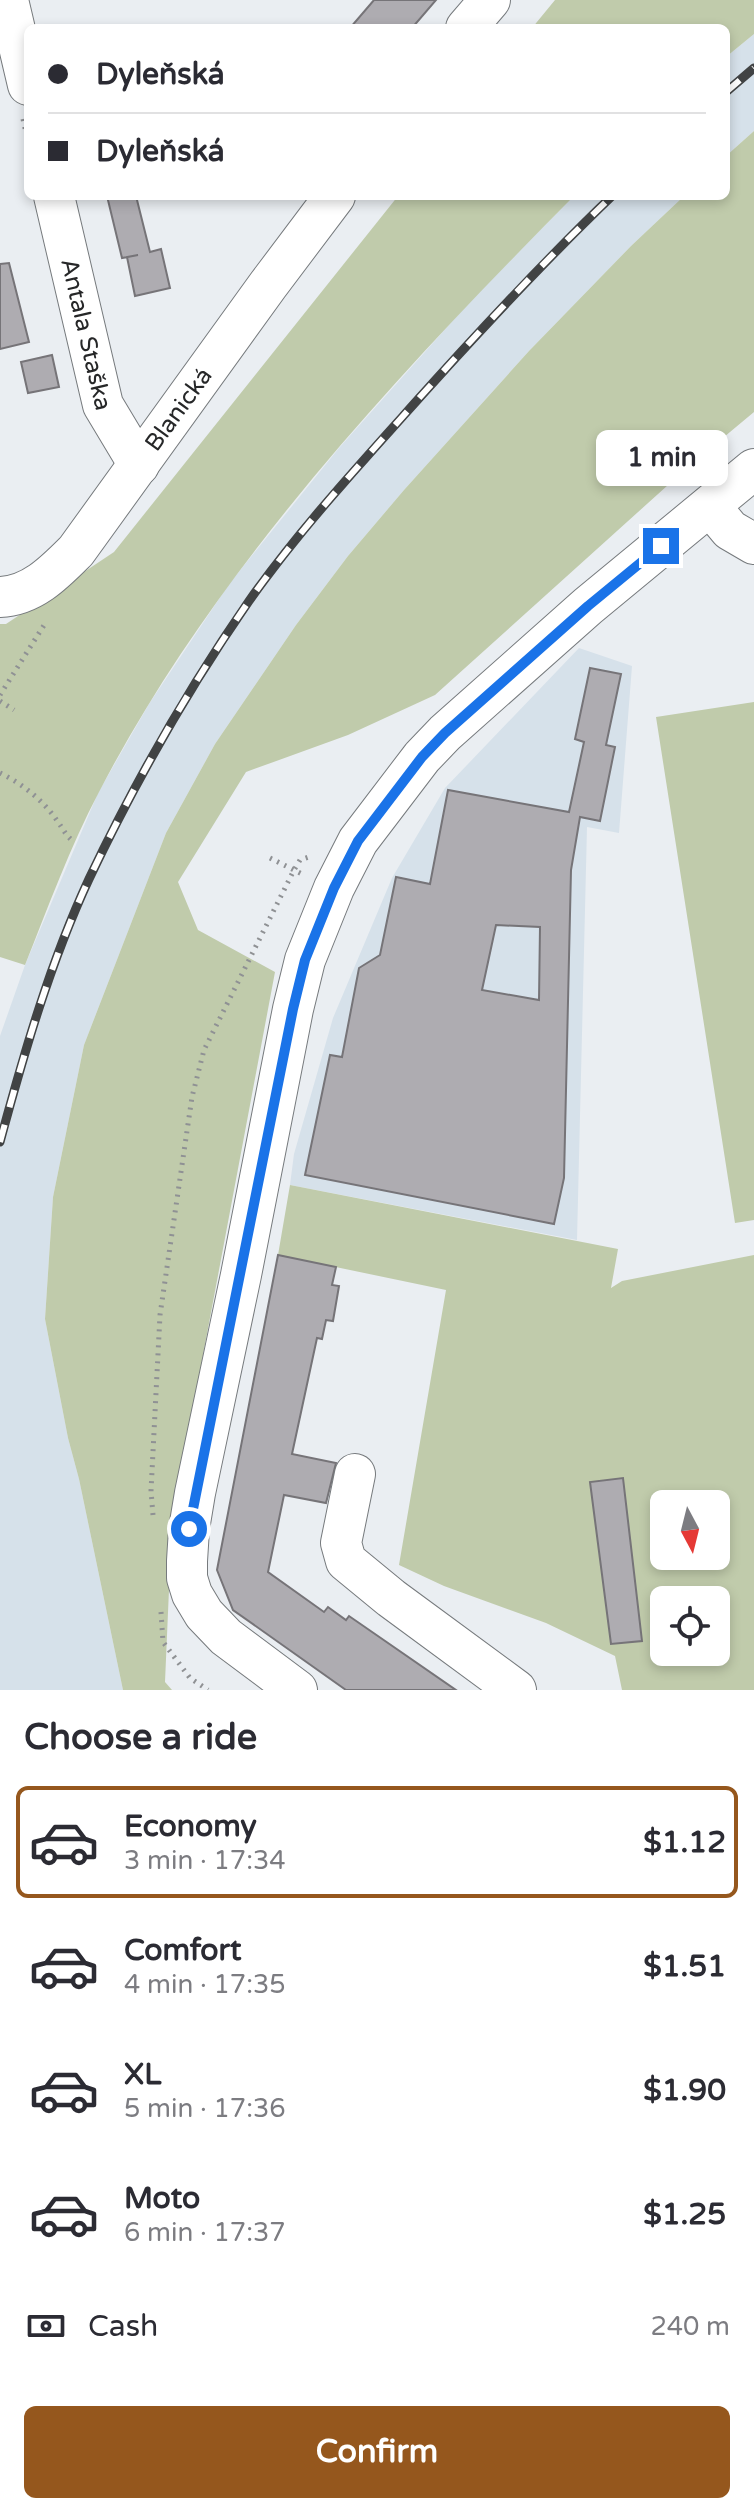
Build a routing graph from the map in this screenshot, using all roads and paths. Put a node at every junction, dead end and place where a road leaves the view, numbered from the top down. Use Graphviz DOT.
graph roads {
  1 [pos="8,0"];
  2 [pos="490,0"];
  3 [pos="469,24"];
  4 [pos="24,68"];
  5 [pos="55,200"];
  6 [pos="332,200"];
  7 [pos="139,465"];
  8 [pos="754,469"];
  9 [pos="710,506"];
  10 [pos="754,544"];
  11 [pos="0,597"];
  12 [pos="0,701"];
  13 [pos="14,710"];
  14 [pos="0,773"];
  15 [pos="74,842"];
  16 [pos="270,858"];
  17 [pos="355,1474"];
  18 [pos="153,1521"];
  19 [pos="161,1612"];
  20 [pos="208,1690"];
  21 [pos="297,1690"];
  22 [pos="516,1690"];
  1 -- 4 [label="street"];
  2 -- 3 [label="street"];
  5 -- 7 [label="street, Antala Staška"];
  6 -- 7 [label="street, Blanická"];
  7 -- 11 [label="street, Blanická"];
  8 -- 9 [label="street"];
  9 -- 10 [label="street"];
  9 -- 21 [label="street"];
  12 -- 13 [label="path"];
  14 -- 15 [label="path"];
  16 -- 18 [label="path"];
  17 -- 22 [label="street"];
  19 -- 20 [label="path"];
}
